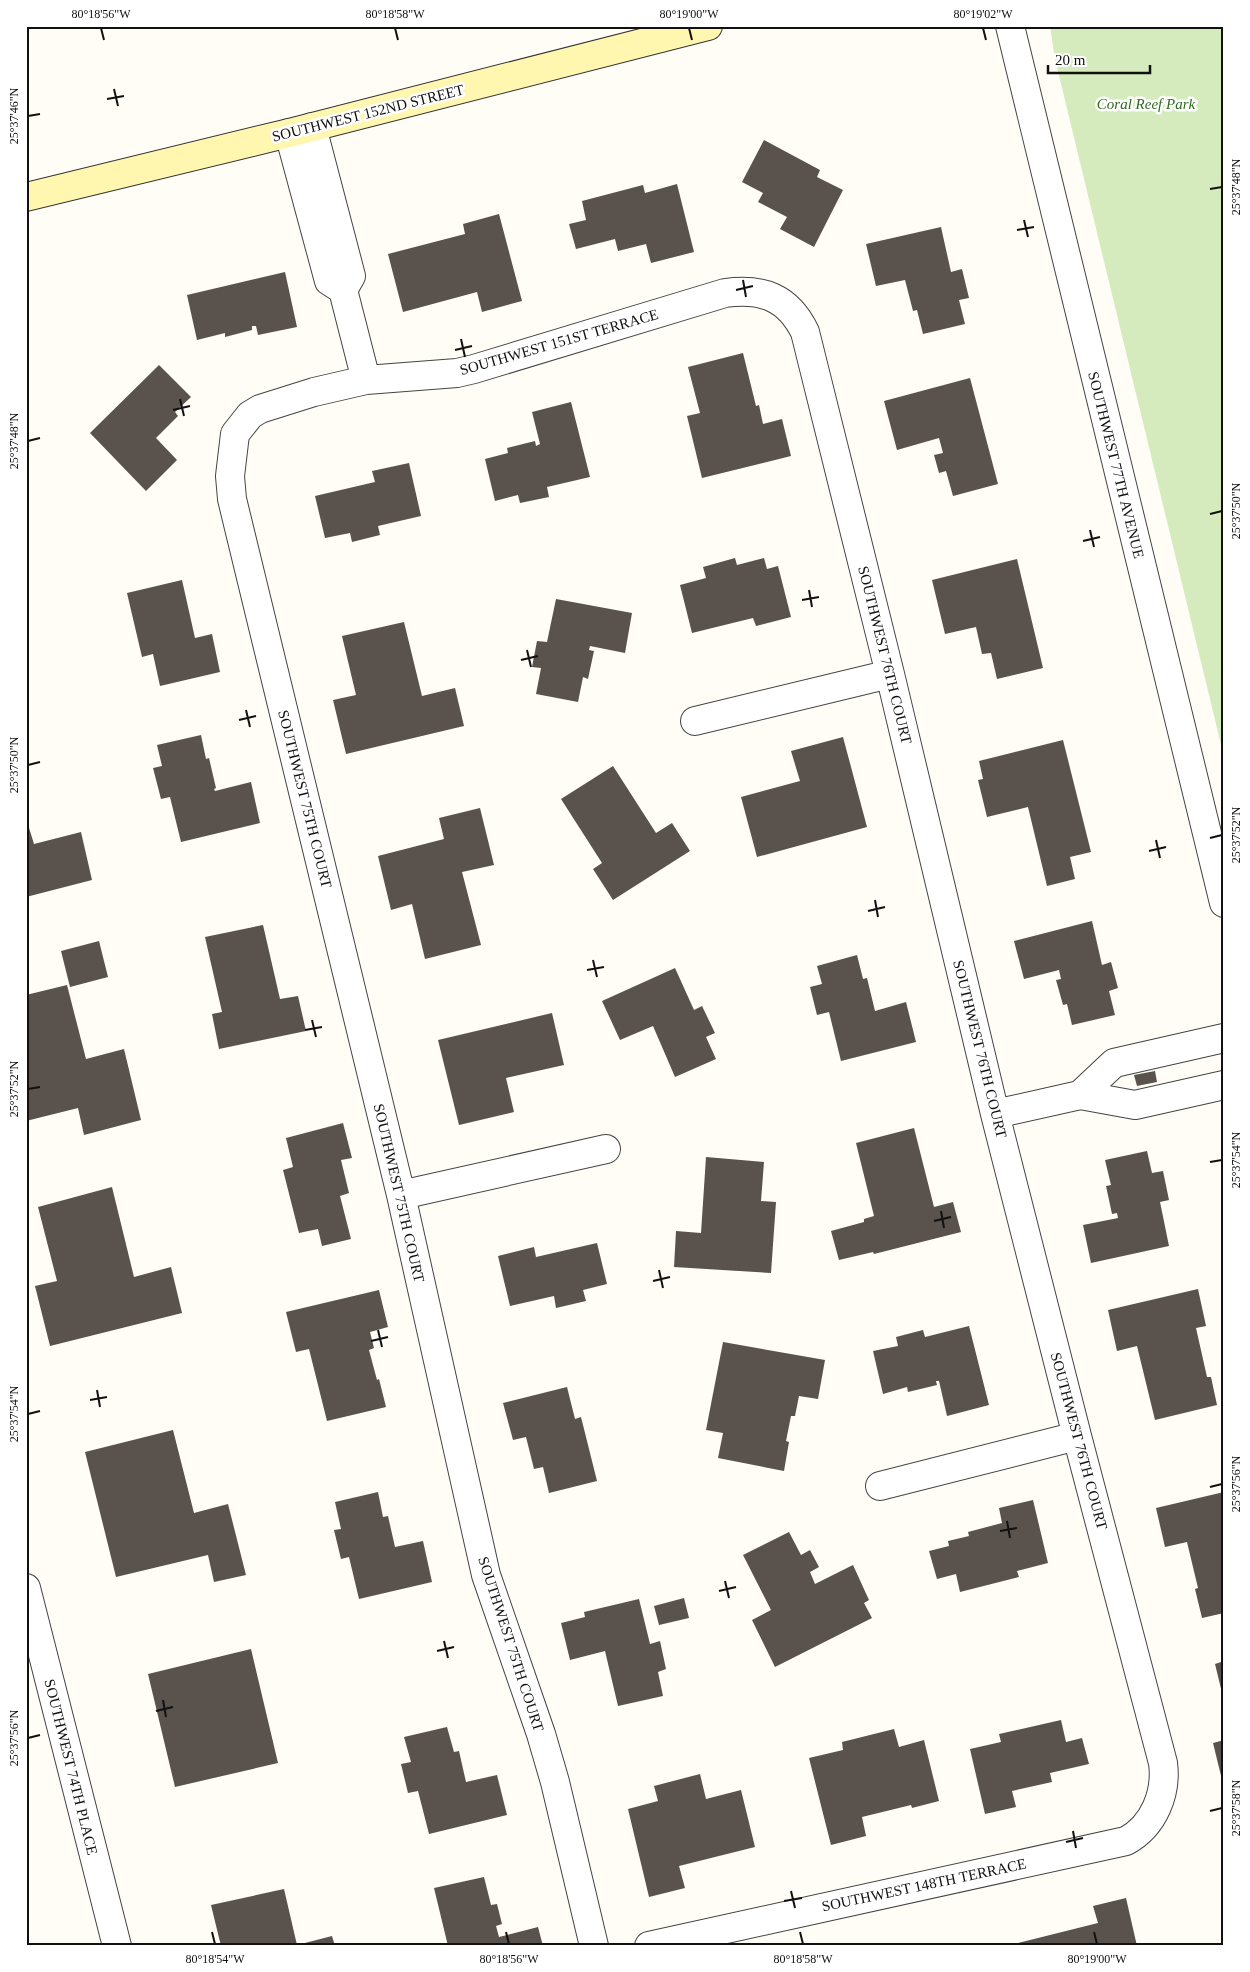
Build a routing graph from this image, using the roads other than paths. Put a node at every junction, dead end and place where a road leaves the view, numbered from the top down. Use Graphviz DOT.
graph roads {
  1 [pos="708,26"];
  2 [pos="1010,26"];
  3 [pos="301,130"];
  4 [pos="26,197"];
  5 [pos="775,298"];
  6 [pos="366,380"];
  7 [pos="235,434"];
  8 [pos="890,674"];
  9 [pos="696,721"];
  10 [pos="1224,903"];
  11 [pos="1224,1038"];
  12 [pos="1224,1085"];
  13 [pos="1080,1095"];
  14 [pos="995,1114"];
  15 [pos="606,1149"];
  16 [pos="401,1195"];
  17 [pos="1077,1436"];
  18 [pos="880,1486"];
  19 [pos="26,1588"];
  20 [pos="1156,1808"];
  21 [pos="116,1946"];
  22 [pos="594,1946"];
  23 [pos="649,1946"];
  1 -- 3 [label="main road, SOUTHWEST 152ND STREET"];
  2 -- 10 [label="street, SOUTHWEST 77TH AVENUE"];
  3 -- 4 [label="main road, SOUTHWEST 152ND STREET"];
  3 -- 6 [label="street"];
  5 -- 6 [label="street, SOUTHWEST 151ST TERRACE"];
  5 -- 8 [label="street, SOUTHWEST 76TH COURT"];
  6 -- 7 [label="street, SOUTHWEST 151ST TERRACE"];
  7 -- 16 [label="street, SOUTHWEST 75TH COURT"];
  8 -- 9 [label="street"];
  8 -- 14 [label="street, SOUTHWEST 76TH COURT"];
  11 -- 13 [label="street"];
  12 -- 13 [label="street"];
  13 -- 14 [label="street"];
  14 -- 17 [label="street, SOUTHWEST 76TH COURT"];
  15 -- 16 [label="street"];
  16 -- 22 [label="street, SOUTHWEST 75TH COURT"];
  17 -- 18 [label="street"];
  17 -- 20 [label="street, SOUTHWEST 76TH COURT"];
  19 -- 21 [label="street, SOUTHWEST 74TH PLACE"];
  20 -- 23 [label="street, SOUTHWEST 148TH TERRACE"];
}
